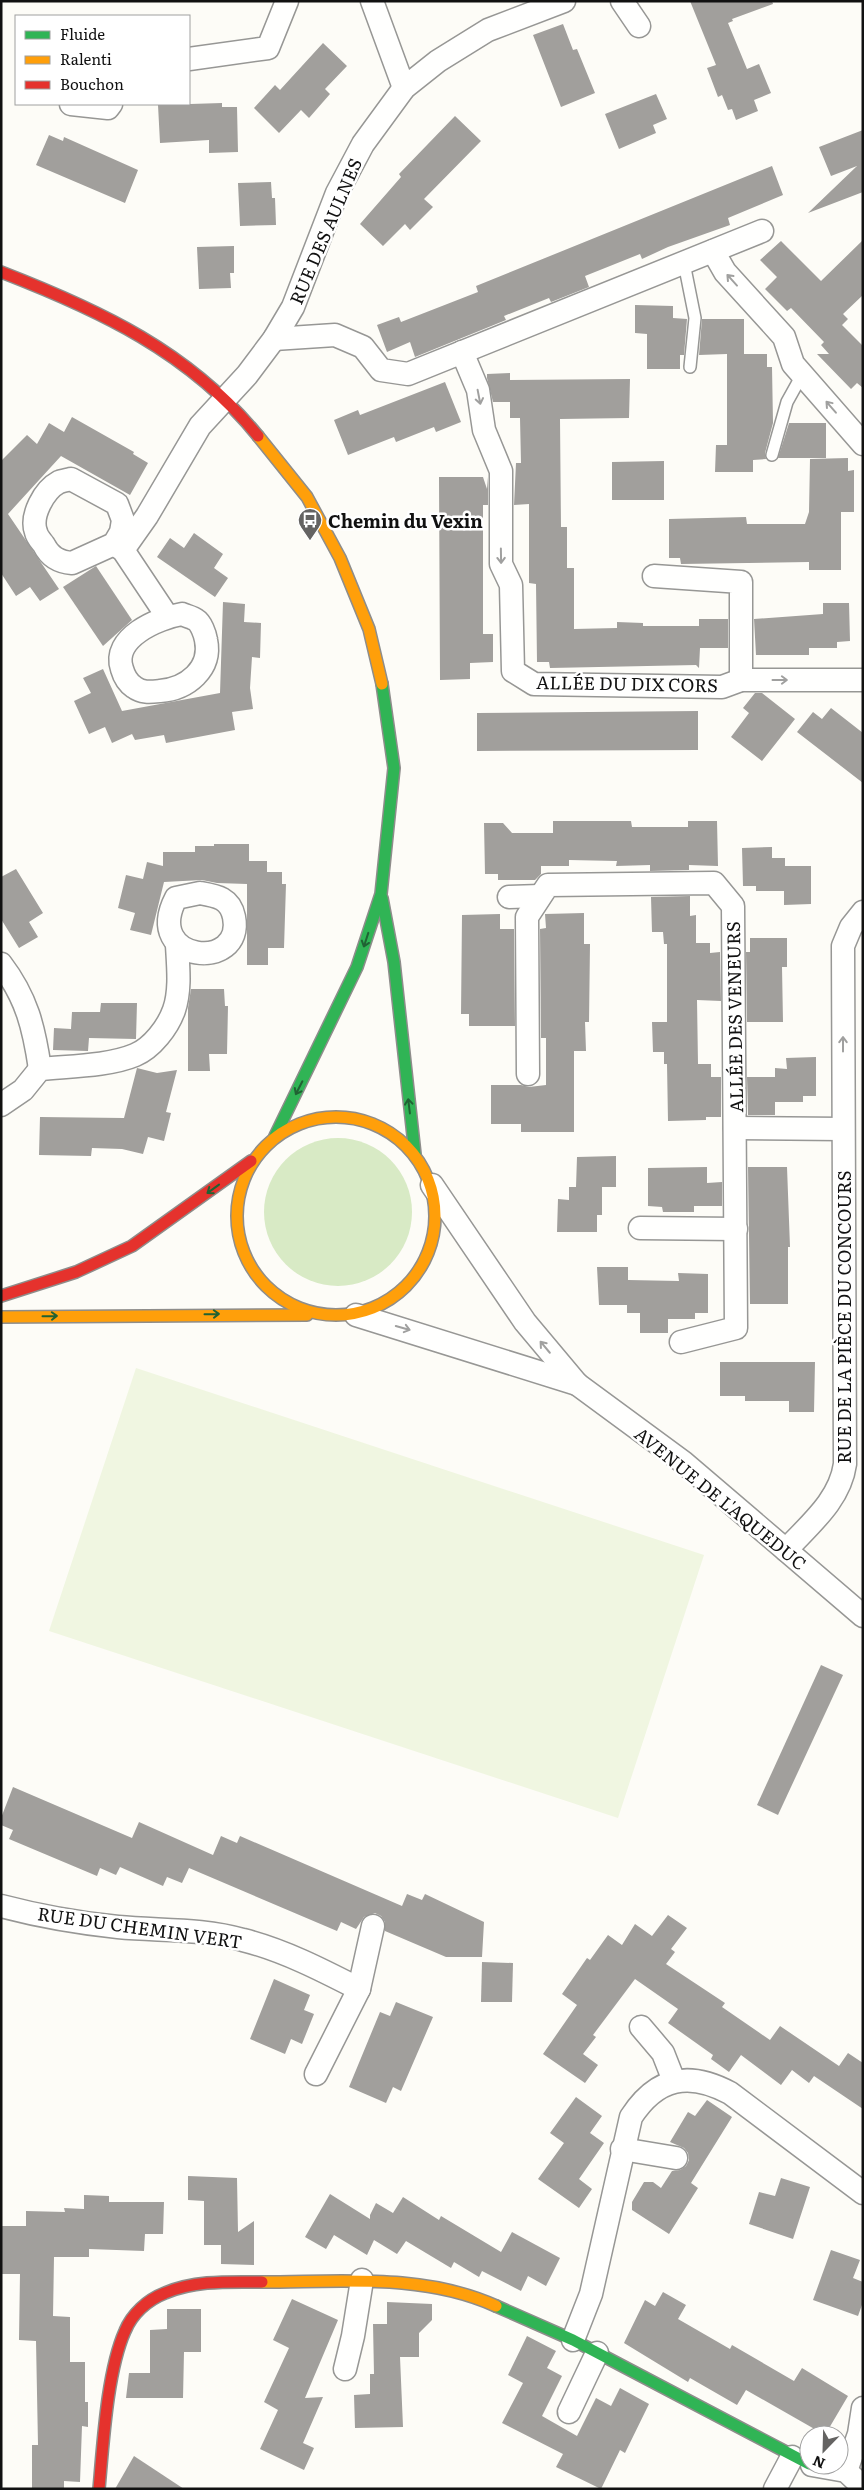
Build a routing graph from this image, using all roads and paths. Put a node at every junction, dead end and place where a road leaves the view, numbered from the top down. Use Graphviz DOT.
graph roads {
  1 [pos="287,1"];
  2 [pos="372,1"];
  3 [pos="564,1"];
  4 [pos="622,1"];
  5 [pos="639,26"];
  6 [pos="190,59"];
  7 [pos="404,88"];
  8 [pos="80,105"];
  9 [pos="110,105"];
  10 [pos="762,231"];
  11 [pos="713,251"];
  12 [pos="684,263"];
  13 [pos="1,272"];
  14 [pos="274,339"];
  15 [pos="462,352"];
  16 [pos="690,367"];
  17 [pos="802,375"];
  18 [pos="224,399"];
  19 [pos="863,444"];
  20 [pos="772,455"];
  21 [pos="654,576"];
  22 [pos="167,616"];
  23 [pos="741,680"];
  24 [pos="863,680"];
  25 [pos="381,894"];
  26 [pos="540,896"];
  27 [pos="509,897"];
  28 [pos="863,912"];
  29 [pos="177,945"];
  30 [pos="1,964"];
  31 [pos="40,1069"];
  32 [pos="528,1074"];
  33 [pos="853,1093"];
  34 [pos="1,1105"];
  35 [pos="735,1128"];
  36 [pos="842,1129"];
  37 [pos="275,1136"];
  38 [pos="415,1154"];
  39 [pos="253,1160"];
  40 [pos="432,1185"];
  41 [pos="854,1220"];
  42 [pos="640,1228"];
  43 [pos="736,1229"];
  44 [pos="1,1296"];
  45 [pos="320,1315"];
  46 [pos="356,1315"];
  47 [pos="1,1317"];
  48 [pos="681,1342"];
  49 [pos="577,1384"];
  50 [pos="786,1550"];
  51 [pos="863,1616"];
  52 [pos="1,1906"];
  53 [pos="373,1926"];
  54 [pos="359,1989"];
  55 [pos="641,2027"];
  56 [pos="316,2074"];
  57 [pos="674,2081"];
  58 [pos="622,2149"];
  59 [pos="676,2158"];
  60 [pos="863,2193"];
  61 [pos="362,2280"];
  62 [pos="573,2340"];
  63 [pos="597,2353"];
  64 [pos="345,2369"];
  65 [pos="863,2408"];
  66 [pos="569,2412"];
  67 [pos="799,2459"];
  68 [pos="849,2462"];
  69 [pos="799,2467"];
  70 [pos="849,2474"];
  71 [pos="863,2487"];
  72 [pos="98,2489"];
  73 [pos="775,2489"];
  1 -- 6 [label="street"];
  2 -- 7 [label="street"];
  3 -- 7 [label="street, RUE DES AULNES"];
  4 -- 5 [label="street"];
  7 -- 14 [label="street, RUE DES AULNES"];
  8 -- 9 [label="street"];
  10 -- 11 [label="street"];
  11 -- 12 [label="street"];
  17 -- 11 [label="street, one-way"];
  12 -- 15 [label="street"];
  12 -- 16 [label="lane"];
  13 -- 18 [label="street"];
  14 -- 15 [label="street"];
  14 -- 18 [label="street, RUE DES AULNES"];
  15 -- 23 [label="street, ALLÉE DU DIX CORS, one-way"];
  19 -- 17 [label="street, one-way"];
  17 -- 20 [label="lane"];
  18 -- 22 [label="street, RUE DES AULNES"];
  18 -- 25 [label="street"];
  21 -- 23 [label="street"];
  23 -- 24 [label="street, ALLÉE DU DIX CORS, one-way"];
  25 -- 37 [label="street, one-way"];
  38 -- 25 [label="street, one-way"];
  26 -- 27 [label="street, ALLÉE DES VENEURS"];
  26 -- 32 [label="street, ALLÉE DES VENEURS"];
  26 -- 35 [label="street, ALLÉE DES VENEURS"];
  33 -- 28 [label="street, RUE DE LA PIÈCE DU CONCOURS, one-way"];
  29 -- 31 [label="street"];
  30 -- 31 [label="street"];
  31 -- 34 [label="street"];
  33 -- 36 [label="street, RUE DE LA PIÈCE DU CONCOURS"];
  35 -- 36 [label="street, ALLÉE DES VENEURS"];
  35 -- 43 [label="street, ALLÉE DES VENEURS"];
  36 -- 41 [label="street, RUE DE LA PIÈCE DU CONCOURS"];
  37 -- 38 [label="street"];
  37 -- 39 [label="street"];
  38 -- 40 [label="street"];
  39 -- 44 [label="street, one-way"];
  39 -- 45 [label="street"];
  40 -- 46 [label="street"];
  49 -- 40 [label="street, AVENUE DE L'AQUEDUC, one-way"];
  41 -- 50 [label="street, RUE DE LA PIÈCE DU CONCOURS"];
  42 -- 43 [label="street"];
  43 -- 48 [label="street, ALLÉE DES VENEURS"];
  45 -- 46 [label="street"];
  47 -- 45 [label="street, one-way"];
  46 -- 49 [label="street, AVENUE DE L'AQUEDUC, one-way"];
  49 -- 50 [label="street, AVENUE DE L'AQUEDUC"];
  50 -- 51 [label="street, AVENUE DE L'AQUEDUC"];
  52 -- 54 [label="street, RUE DU CHEMIN VERT"];
  53 -- 54 [label="street"];
  54 -- 56 [label="street"];
  55 -- 57 [label="street"];
  57 -- 58 [label="street"];
  57 -- 60 [label="street"];
  58 -- 59 [label="street"];
  58 -- 62 [label="street"];
  61 -- 62 [label="street"];
  61 -- 64 [label="street"];
  61 -- 72 [label="street"];
  62 -- 63 [label="street"];
  63 -- 66 [label="street"];
  63 -- 67 [label="street"];
  65 -- 68 [label="street"];
  69 -- 73 [label="street"];
  70 -- 71 [label="street"];
}
